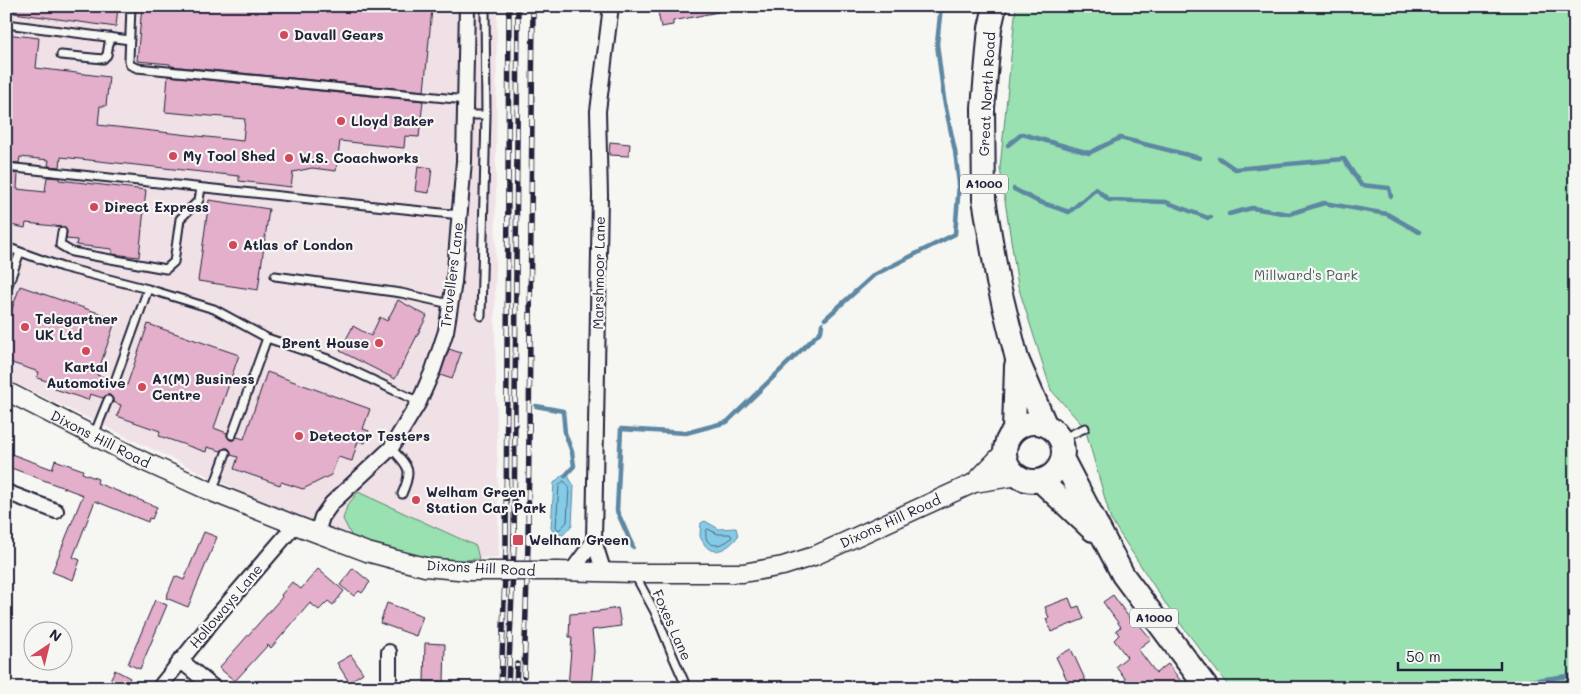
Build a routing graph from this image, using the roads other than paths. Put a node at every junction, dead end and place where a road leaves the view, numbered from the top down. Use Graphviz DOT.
graph roads {
  1 [pos="131,6"];
  2 [pos="466,6"];
  3 [pos="485,6"];
  4 [pos="611,6"];
  5 [pos="994,6"];
  6 [pos="6,24"];
  7 [pos="110,37"];
  8 [pos="130,40"];
  9 [pos="61,55"];
  10 [pos="466,100"];
  11 [pos="465,115"];
  12 [pos="486,115"];
  13 [pos="6,167"];
  14 [pos="201,188"];
  15 [pos="460,215"];
  16 [pos="62,232"];
  17 [pos="12,249"];
  18 [pos="20,252"];
  19 [pos="275,276"];
  20 [pos="148,289"];
  21 [pos="6,291"];
  22 [pos="450,304"];
  23 [pos="481,316"];
  24 [pos="267,338"];
  25 [pos="1017,359"];
  26 [pos="116,381"];
  27 [pos="6,391"];
  28 [pos="108,400"];
  29 [pos="418,402"];
  30 [pos="1045,424"];
  31 [pos="1085,428"];
  32 [pos="1014,430"];
  33 [pos="94,435"];
  34 [pos="232,435"];
  35 [pos="391,448"];
  36 [pos="1062,450"];
  37 [pos="1004,452"];
  38 [pos="226,453"];
  39 [pos="1018,476"];
  40 [pos="1041,481"];
  41 [pos="974,483"];
  42 [pos="6,492"];
  43 [pos="212,492"];
  44 [pos="402,494"];
  45 [pos="56,511"];
  46 [pos="294,525"];
  47 [pos="317,532"];
  48 [pos="594,541"];
  49 [pos="1108,544"];
  50 [pos="564,572"];
  51 [pos="604,573"];
  52 [pos="634,573"];
  53 [pos="389,652"];
  54 [pos="180,660"];
  55 [pos="159,688"];
  56 [pos="214,688"];
  57 [pos="389,688"];
  58 [pos="687,688"];
  59 [pos="1206,688"];
  1 -- 8 [label="lane"];
  2 -- 10 [label="street, Travellers Lane"];
  3 -- 12 [label="lane"];
  4 -- 48 [label="street, Marshmoor Lane"];
  5 -- 25 [label="main road, Great North Road / A1000"];
  6 -- 7 [label="lane"];
  7 -- 8 [label="lane"];
  7 -- 9 [label="lane"];
  8 -- 10 [label="lane"];
  10 -- 11 [label="street, Travellers Lane"];
  11 -- 12 [label="lane"];
  11 -- 15 [label="street, Travellers Lane"];
  12 -- 23 [label="lane"];
  13 -- 14 [label="lane"];
  14 -- 15 [label="lane"];
  14 -- 16 [label="lane"];
  15 -- 22 [label="street, Travellers Lane"];
  17 -- 18 [label="lane"];
  18 -- 20 [label="lane"];
  18 -- 21 [label="lane"];
  19 -- 22 [label="lane"];
  20 -- 24 [label="lane"];
  20 -- 26 [label="lane"];
  22 -- 29 [label="street, Travellers Lane"];
  24 -- 29 [label="lane"];
  24 -- 34 [label="lane"];
  25 -- 30 [label="main road, Great North Road / A1000"];
  25 -- 32 [label="main road, Great North Road / A1000"];
  27 -- 33 [label="street, Dixons Hill Road"];
  28 -- 33 [label="lane"];
  29 -- 35 [label="street, Travellers Lane"];
  30 -- 32 [label="main road"];
  30 -- 36 [label="main road"];
  31 -- 36 [label="lane"];
  32 -- 37 [label="main road"];
  33 -- 43 [label="street, Dixons Hill Road"];
  35 -- 44 [label="lane"];
  35 -- 47 [label="street, Travellers Lane"];
  36 -- 40 [label="main road"];
  36 -- 49 [label="main road, A1000"];
  37 -- 39 [label="main road"];
  37 -- 41 [label="street, Dixons Hill Road"];
  38 -- 43 [label="lane"];
  39 -- 40 [label="main road"];
  39 -- 41 [label="street, Dixons Hill Road"];
  40 -- 49 [label="main road, A1000"];
  41 -- 52 [label="street, Dixons Hill Road"];
  42 -- 45 [label="street"];
  43 -- 46 [label="street, Dixons Hill Road"];
  46 -- 47 [label="street, Dixons Hill Road"];
  46 -- 54 [label="street, Holloways Lane"];
  47 -- 50 [label="street, Dixons Hill Road, bridge"];
  48 -- 50 [label="street"];
  48 -- 51 [label="street, Marshmoor Lane"];
  49 -- 59 [label="main road, A1000"];
  50 -- 51 [label="street, Dixons Hill Road"];
  51 -- 52 [label="street, Dixons Hill Road"];
  52 -- 58 [label="lane, Foxes Lane"];
  53 -- 57 [label="street"];
  54 -- 55 [label="street, Holloways Lane"];
  54 -- 56 [label="street"];
}
